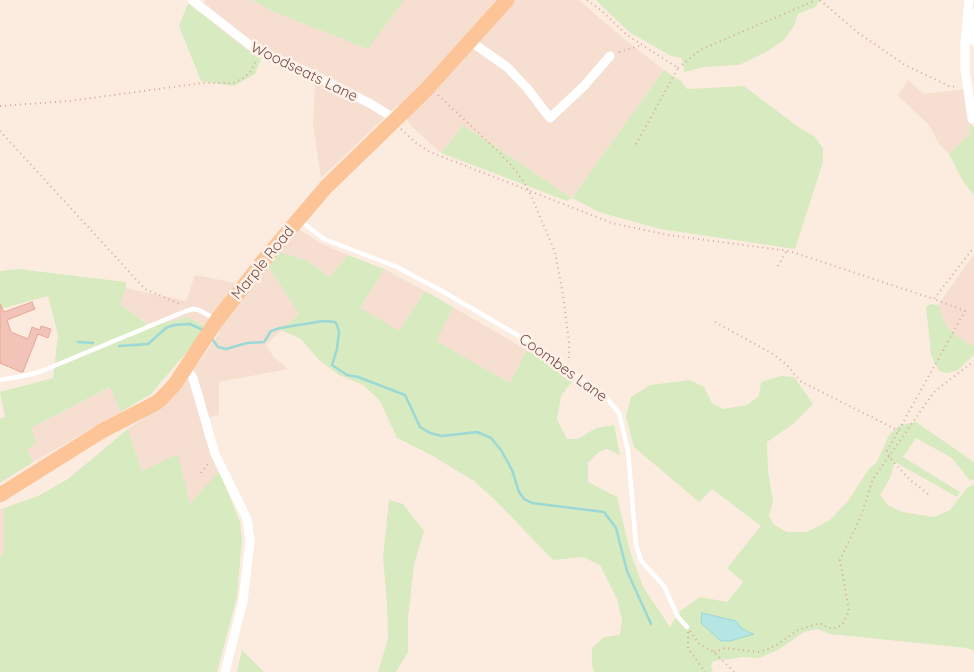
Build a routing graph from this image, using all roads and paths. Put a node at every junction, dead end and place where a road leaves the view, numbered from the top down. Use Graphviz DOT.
graph roads {
  1 [pos="192,0"];
  2 [pos="507,0"];
  3 [pos="587,0"];
  4 [pos="816,0"];
  5 [pos="820,0"];
  6 [pos="969,0"];
  7 [pos="973,0"];
  8 [pos="974,41"];
  9 [pos="470,42"];
  10 [pos="642,45"];
  11 [pos="261,52"];
  12 [pos="610,56"];
  13 [pos="678,68"];
  14 [pos="429,88"];
  15 [pos="968,89"];
  16 [pos="0,106"];
  17 [pos="972,118"];
  18 [pos="395,121"];
  19 [pos="0,131"];
  20 [pos="635,146"];
  21 [pos="529,191"];
  22 [pos="298,219"];
  23 [pos="974,247"];
  24 [pos="787,250"];
  25 [pos="778,266"];
  26 [pos="934,299"];
  27 [pos="193,309"];
  28 [pos="715,322"];
  29 [pos="214,325"];
  30 [pos="974,361"];
  31 [pos="186,368"];
  32 [pos="570,370"];
  33 [pos="0,380"];
  34 [pos="899,431"];
  35 [pos="215,454"];
  36 [pos="889,455"];
  37 [pos="201,473"];
  38 [pos="928,494"];
  39 [pos="0,495"];
  40 [pos="687,627"];
  41 [pos="714,652"];
  42 [pos="225,672"];
  43 [pos="706,672"];
  44 [pos="734,672"];
  1 -- 11 [label="street, Woodseats Lane"];
  2 -- 9 [label="main road, Marple Road"];
  3 -- 10 [label="path"];
  4 -- 13 [label="path"];
  5 -- 15 [label="path"];
  6 -- 15 [label="street"];
  7 -- 8 [label="street"];
  9 -- 12 [label="street"];
  9 -- 14 [label="main road, Marple Road"];
  10 -- 12 [label="path"];
  10 -- 13 [label="path"];
  11 -- 16 [label="path"];
  11 -- 18 [label="street, Woodseats Lane"];
  13 -- 20 [label="path"];
  14 -- 18 [label="main road, Marple Road"];
  14 -- 21 [label="path"];
  15 -- 17 [label="street"];
  18 -- 21 [label="path"];
  18 -- 22 [label="main road, Marple Road"];
  19 -- 27 [label="path"];
  21 -- 24 [label="path"];
  21 -- 32 [label="path"];
  22 -- 29 [label="main road, Marple Road"];
  22 -- 32 [label="lane, Coombes Lane"];
  23 -- 26 [label="path"];
  24 -- 25 [label="path"];
  24 -- 26 [label="path"];
  26 -- 34 [label="path"];
  27 -- 29 [label="lane"];
  27 -- 33 [label="lane"];
  28 -- 34 [label="path"];
  29 -- 31 [label="main road, Marple Road"];
  30 -- 36 [label="path"];
  31 -- 35 [label="street"];
  31 -- 39 [label="main road, Marple Road"];
  32 -- 40 [label="lane, Coombes Lane"];
  34 -- 36 [label="path"];
  35 -- 37 [label="path"];
  35 -- 42 [label="street"];
  36 -- 38 [label="path"];
  36 -- 41 [label="path"];
  40 -- 41 [label="path"];
  40 -- 43 [label="path"];
  41 -- 44 [label="path"];
}
